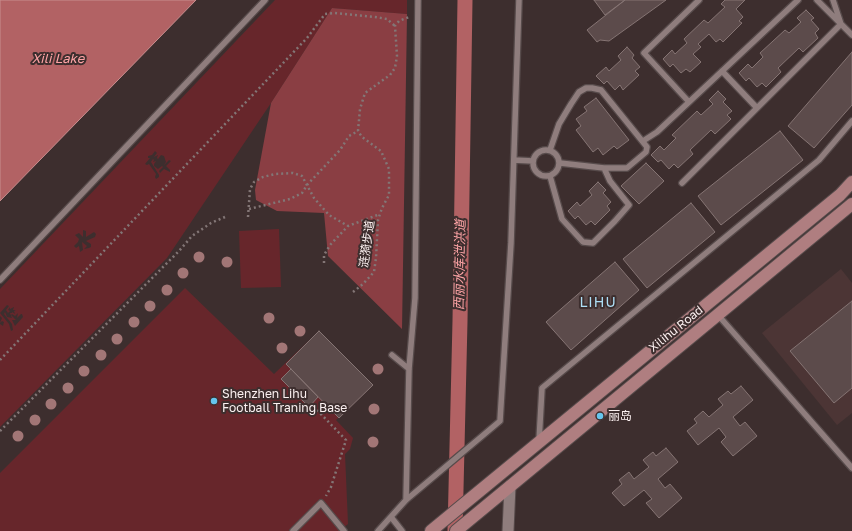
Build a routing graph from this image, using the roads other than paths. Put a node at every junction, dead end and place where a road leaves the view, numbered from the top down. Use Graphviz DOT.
graph roads {
  1 [pos="265,0"];
  2 [pos="418,0"];
  3 [pos="519,0"];
  4 [pos="700,0"];
  5 [pos="798,0"];
  6 [pos="817,0"];
  7 [pos="833,0"];
  8 [pos="842,24"];
  9 [pos="852,35"];
  10 [pos="722,71"];
  11 [pos="689,102"];
  12 [pos="757,108"];
  13 [pos="852,121"];
  14 [pos="643,141"];
  15 [pos="550,150"];
  16 [pos="514,160"];
  17 [pos="533,161"];
  18 [pos="560,163"];
  19 [pos="604,168"];
  20 [pos="550,176"];
  21 [pos="852,182"];
  22 [pos="682,183"];
  23 [pos="852,204"];
  24 [pos="0,280"];
  25 [pos="718,315"];
  26 [pos="392,355"];
  27 [pos="409,369"];
  28 [pos="539,443"];
  29 [pos="852,468"];
  30 [pos="510,486"];
  31 [pos="406,500"];
  32 [pos="390,517"];
  33 [pos="293,531"];
  34 [pos="344,531"];
  35 [pos="378,531"];
  36 [pos="402,531"];
  37 [pos="431,531"];
  38 [pos="456,531"];
  39 [pos="508,531"];
  1 -- 24 [label="lane"];
  2 -- 27 [label="lane"];
  3 -- 16 [label="lane"];
  4 -- 11 [label="lane"];
  5 -- 10 [label="lane"];
  6 -- 8 [label="lane"];
  7 -- 8 [label="lane"];
  8 -- 9 [label="lane"];
  8 -- 12 [label="lane"];
  10 -- 11 [label="lane"];
  10 -- 12 [label="lane"];
  11 -- 14 [label="lane"];
  12 -- 22 [label="lane"];
  13 -- 28 [label="lane"];
  14 -- 15 [label="lane"];
  14 -- 19 [label="lane"];
  15 -- 17 [label="lane"];
  15 -- 18 [label="lane"];
  16 -- 17 [label="lane"];
  16 -- 31 [label="lane"];
  17 -- 20 [label="lane"];
  18 -- 19 [label="lane"];
  18 -- 20 [label="lane"];
  19 -- 20 [label="lane"];
  21 -- 28 [label="main road, Xilihu Road"];
  23 -- 25 [label="main road, Xilihu Road"];
  25 -- 29 [label="lane"];
  25 -- 30 [label="main road, Xilihu Road"];
  26 -- 27 [label="lane"];
  27 -- 31 [label="lane"];
  28 -- 37 [label="main road, Xilihu Road"];
  30 -- 38 [label="main road, Xilihu Road"];
  30 -- 39 [label="street"];
  31 -- 32 [label="lane"];
  32 -- 35 [label="lane"];
  32 -- 36 [label="lane"];
  33 -- 34 [label="lane"];
}
